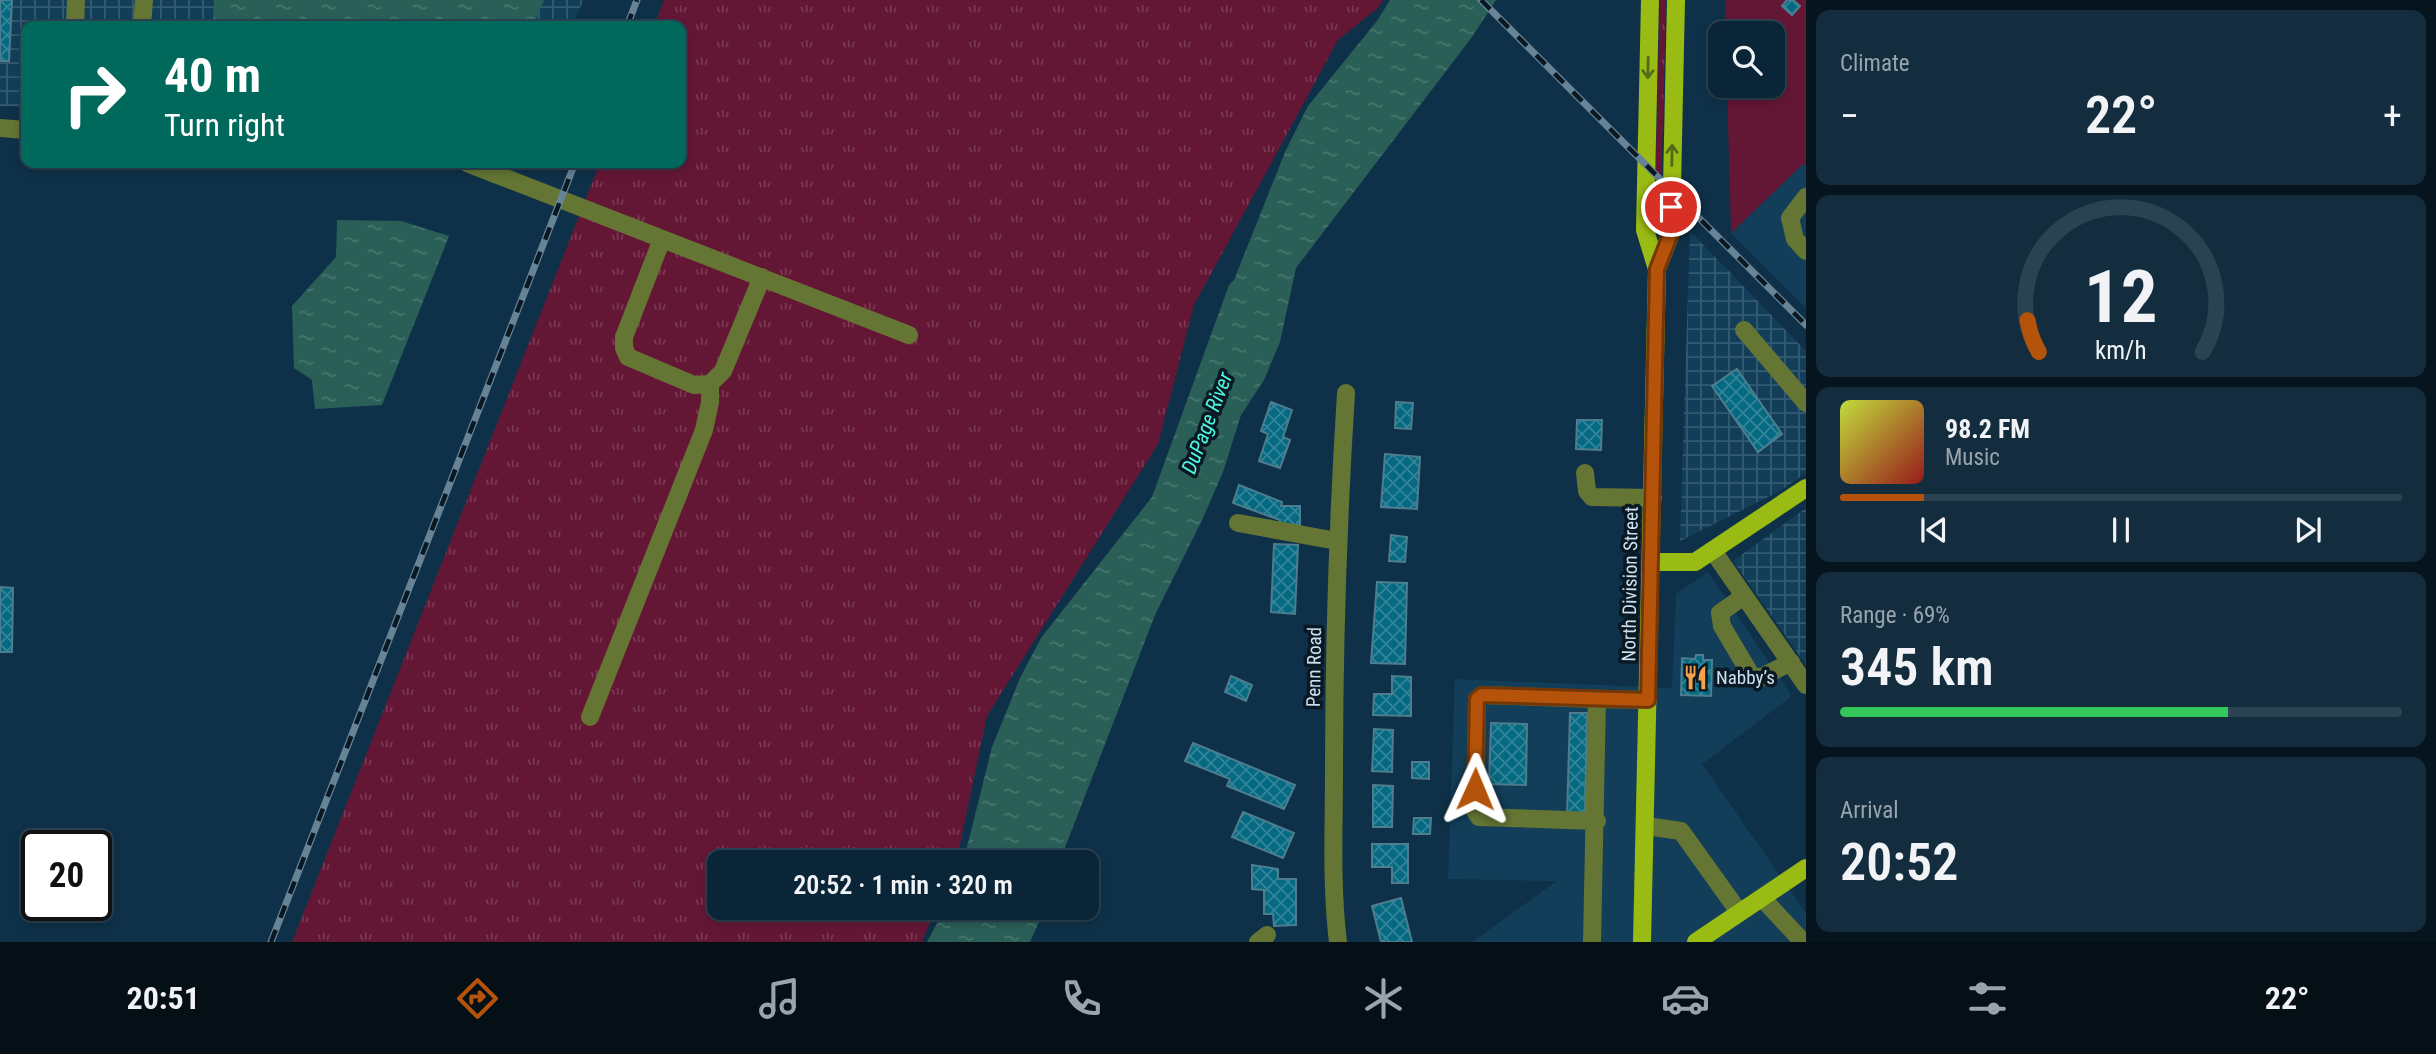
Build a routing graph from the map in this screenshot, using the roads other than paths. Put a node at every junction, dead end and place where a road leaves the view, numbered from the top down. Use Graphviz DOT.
graph roads {
  1 [pos="76,0"];
  2 [pos="144,0"];
  3 [pos="1650,0"];
  4 [pos="1676,0"];
  5 [pos="75,21"];
  6 [pos="142,21"];
  7 [pos="0,128"];
  8 [pos="21,130"];
  9 [pos="480,168"];
  10 [pos="1806,197"];
  11 [pos="662,239"];
  12 [pos="1806,251"];
  13 [pos="1657,269"];
  14 [pos="762,277"];
  15 [pos="1744,330"];
  16 [pos="909,335"];
  17 [pos="710,384"];
  18 [pos="1346,393"];
  19 [pos="1806,403"];
  20 [pos="1585,473"];
  21 [pos="1806,488"];
  22 [pos="1653,498"];
  23 [pos="1238,523"];
  24 [pos="1337,541"];
  25 [pos="1713,551"];
  26 [pos="1652,562"];
  27 [pos="1744,596"];
  28 [pos="1791,662"];
  29 [pos="1806,685"];
  30 [pos="1597,699"];
  31 [pos="1648,700"];
  32 [pos="590,717"];
  33 [pos="1597,821"];
  34 [pos="1646,826"];
  35 [pos="1806,868"];
  36 [pos="1762,898"];
  37 [pos="1739,912"];
  38 [pos="1799,940"];
  39 [pos="1338,942"];
  40 [pos="1592,942"];
  41 [pos="1642,942"];
  42 [pos="1696,942"];
  1 -- 5 [label="street"];
  2 -- 6 [label="street"];
  3 -- 13 [label="main road, North Division Street, one-way"];
  13 -- 4 [label="main road, North Division Street, one-way"];
  7 -- 8 [label="street"];
  9 -- 11 [label="street"];
  10 -- 12 [label="street"];
  11 -- 14 [label="street"];
  11 -- 17 [label="street"];
  13 -- 22 [label="main road, North Division Street"];
  14 -- 16 [label="street"];
  14 -- 17 [label="street"];
  15 -- 19 [label="street"];
  17 -- 32 [label="street"];
  18 -- 24 [label="street, Penn Road"];
  20 -- 22 [label="street"];
  21 -- 25 [label="main road"];
  22 -- 26 [label="main road, North Division Street"];
  23 -- 24 [label="street"];
  24 -- 39 [label="street, Penn Road"];
  25 -- 26 [label="main road"];
  25 -- 27 [label="street"];
  26 -- 31 [label="main road, North Division Street"];
  27 -- 28 [label="street"];
  27 -- 28 [label="street"];
  28 -- 29 [label="street"];
  30 -- 31 [label="street"];
  30 -- 33 [label="street"];
  30 -- 33 [label="street"];
  31 -- 34 [label="main road, North Division Street"];
  33 -- 40 [label="street"];
  34 -- 37 [label="street"];
  34 -- 41 [label="main road, North Division Street"];
  35 -- 36 [label="main road"];
  36 -- 37 [label="main road"];
  36 -- 38 [label="street"];
  37 -- 42 [label="main road"];
}
